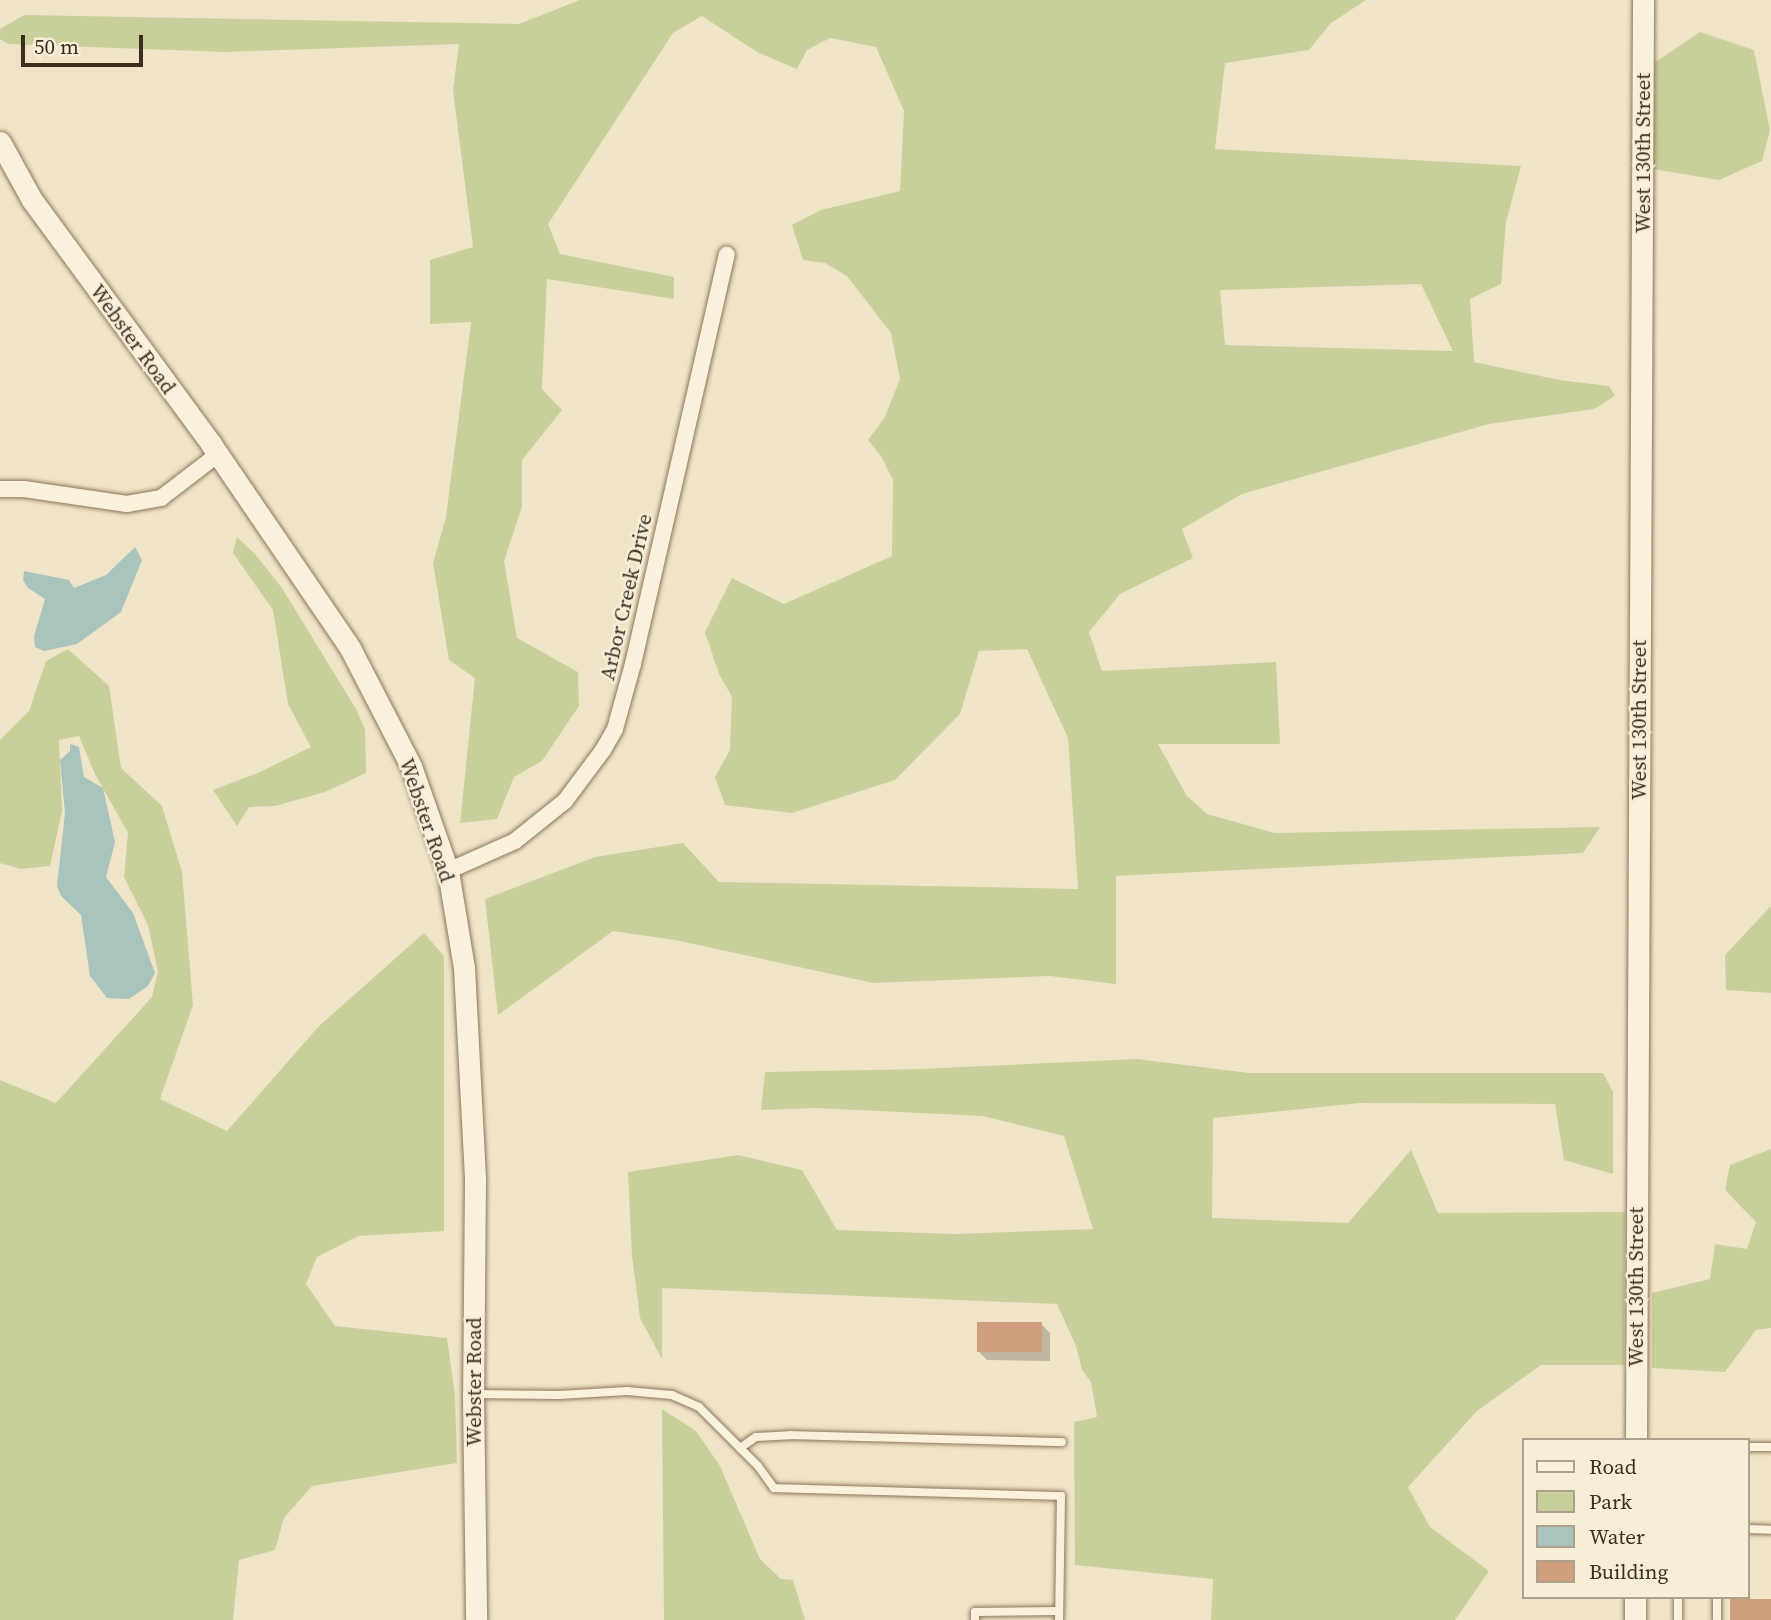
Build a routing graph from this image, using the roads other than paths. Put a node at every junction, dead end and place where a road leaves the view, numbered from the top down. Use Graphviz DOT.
graph roads {
  1 [pos="1643,0"];
  2 [pos="0,142"];
  3 [pos="727,255"];
  4 [pos="217,456"];
  5 [pos="0,489"];
  6 [pos="448,871"];
  7 [pos="473,1394"];
  8 [pos="1636,1438"];
  9 [pos="1062,1442"];
  10 [pos="1750,1447"];
  11 [pos="1771,1447"];
  12 [pos="740,1448"];
  13 [pos="1750,1530"];
  14 [pos="1771,1530"];
  15 [pos="1635,1599"];
  16 [pos="1678,1599"];
  17 [pos="1717,1599"];
  18 [pos="1059,1616"];
  19 [pos="476,1620"];
  20 [pos="975,1620"];
  21 [pos="1635,1620"];
  22 [pos="1678,1620"];
  23 [pos="1717,1620"];
  1 -- 8 [label="street, West 130th Street"];
  2 -- 4 [label="street, Webster Road"];
  3 -- 6 [label="street, Arbor Creek Drive"];
  4 -- 5 [label="street"];
  4 -- 6 [label="street, Webster Road"];
  6 -- 7 [label="street, Webster Road"];
  7 -- 12 [label="lane"];
  7 -- 19 [label="street, Webster Road"];
  9 -- 12 [label="lane"];
  10 -- 11 [label="lane"];
  12 -- 18 [label="lane"];
  13 -- 14 [label="lane"];
  15 -- 21 [label="street"];
  16 -- 22 [label="lane"];
  17 -- 23 [label="lane"];
  18 -- 20 [label="lane"];
}
